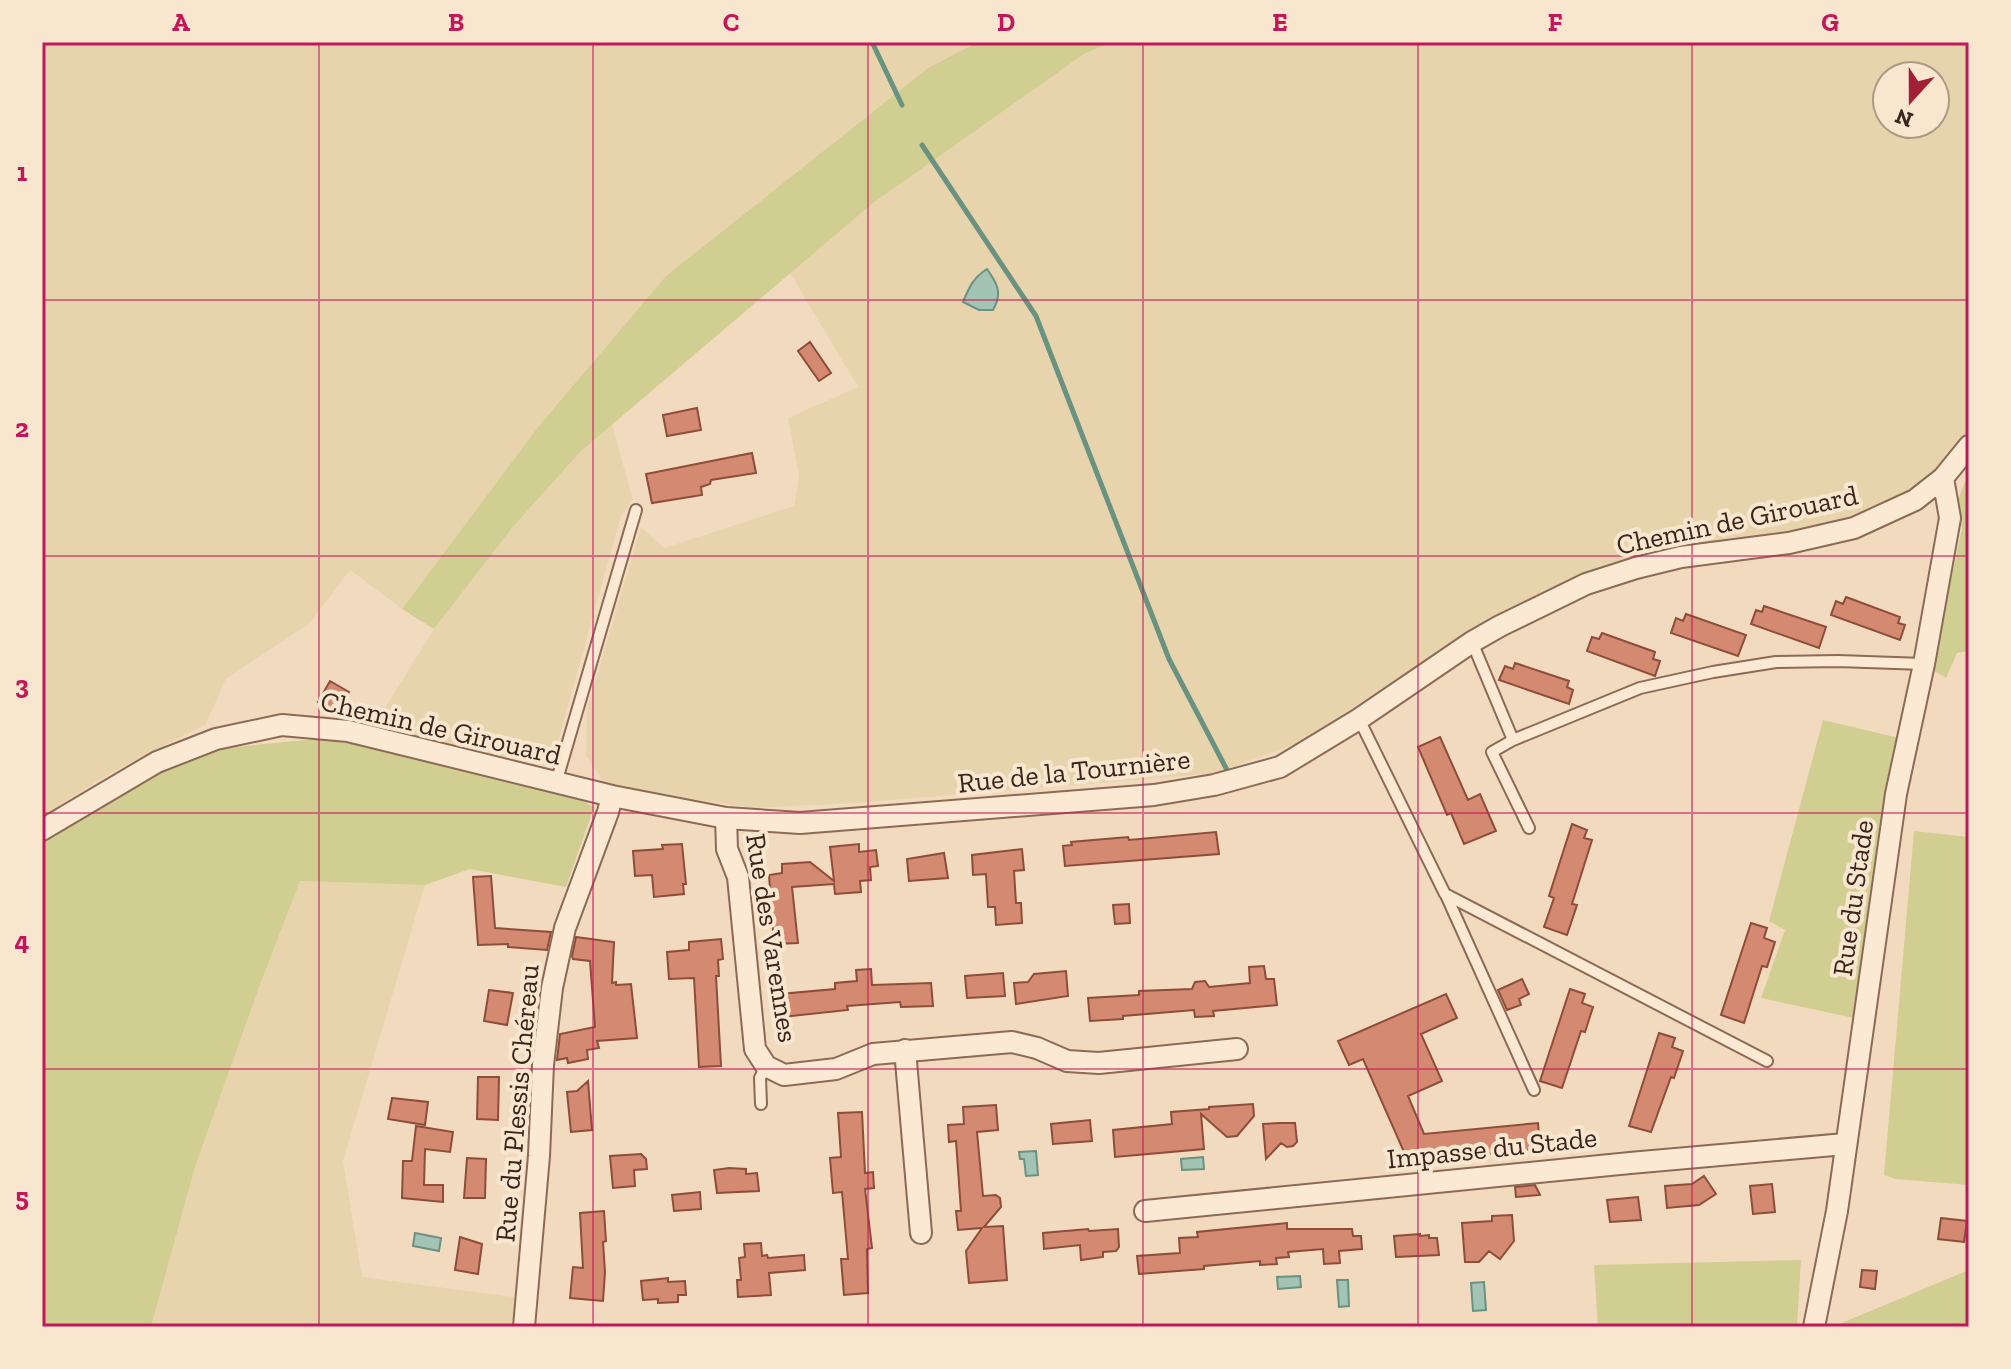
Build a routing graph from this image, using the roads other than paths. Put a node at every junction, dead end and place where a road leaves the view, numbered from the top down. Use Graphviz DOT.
graph roads {
  1 [pos="1969,446"];
  2 [pos="1943,478"];
  3 [pos="636,510"];
  4 [pos="1500,626"];
  5 [pos="1472,642"];
  6 [pos="1924,664"];
  7 [pos="1359,719"];
  8 [pos="1513,740"];
  9 [pos="556,783"];
  10 [pos="612,796"];
  11 [pos="726,818"];
  12 [pos="1529,828"];
  13 [pos="42,830"];
  14 [pos="1445,894"];
  15 [pos="1237,1049"];
  16 [pos="905,1050"];
  17 [pos="1767,1061"];
  18 [pos="766,1066"];
  19 [pos="1534,1090"];
  20 [pos="761,1104"];
  21 [pos="1845,1144"];
  22 [pos="1145,1211"];
  23 [pos="921,1233"];
  24 [pos="524,1327"];
  25 [pos="1814,1327"];
  1 -- 2 [label="street, Chemin de Girouard"];
  2 -- 4 [label="street, Chemin de Girouard"];
  2 -- 6 [label="street, Rue du Stade"];
  3 -- 9 [label="lane"];
  4 -- 5 [label="street, Rue de la Tournière"];
  5 -- 7 [label="street, Rue de la Tournière"];
  5 -- 8 [label="lane"];
  6 -- 8 [label="lane"];
  6 -- 21 [label="street, Rue du Stade"];
  7 -- 11 [label="street, Rue de la Tournière"];
  7 -- 14 [label="lane"];
  8 -- 12 [label="lane"];
  9 -- 10 [label="street, Chemin de Girouard"];
  9 -- 13 [label="street, Chemin de Girouard"];
  10 -- 11 [label="street, Rue de la Tournière"];
  10 -- 24 [label="street, Rue du Plessis Chéreau"];
  11 -- 18 [label="street, Rue des Varennes"];
  14 -- 17 [label="lane"];
  14 -- 19 [label="lane"];
  15 -- 16 [label="street, Rue des Varennes"];
  16 -- 18 [label="street, Rue des Varennes"];
  16 -- 23 [label="street"];
  18 -- 20 [label="lane, Rue des Varennes"];
  21 -- 22 [label="street, Impasse du Stade"];
  21 -- 25 [label="street, Rue du Stade"];
}
